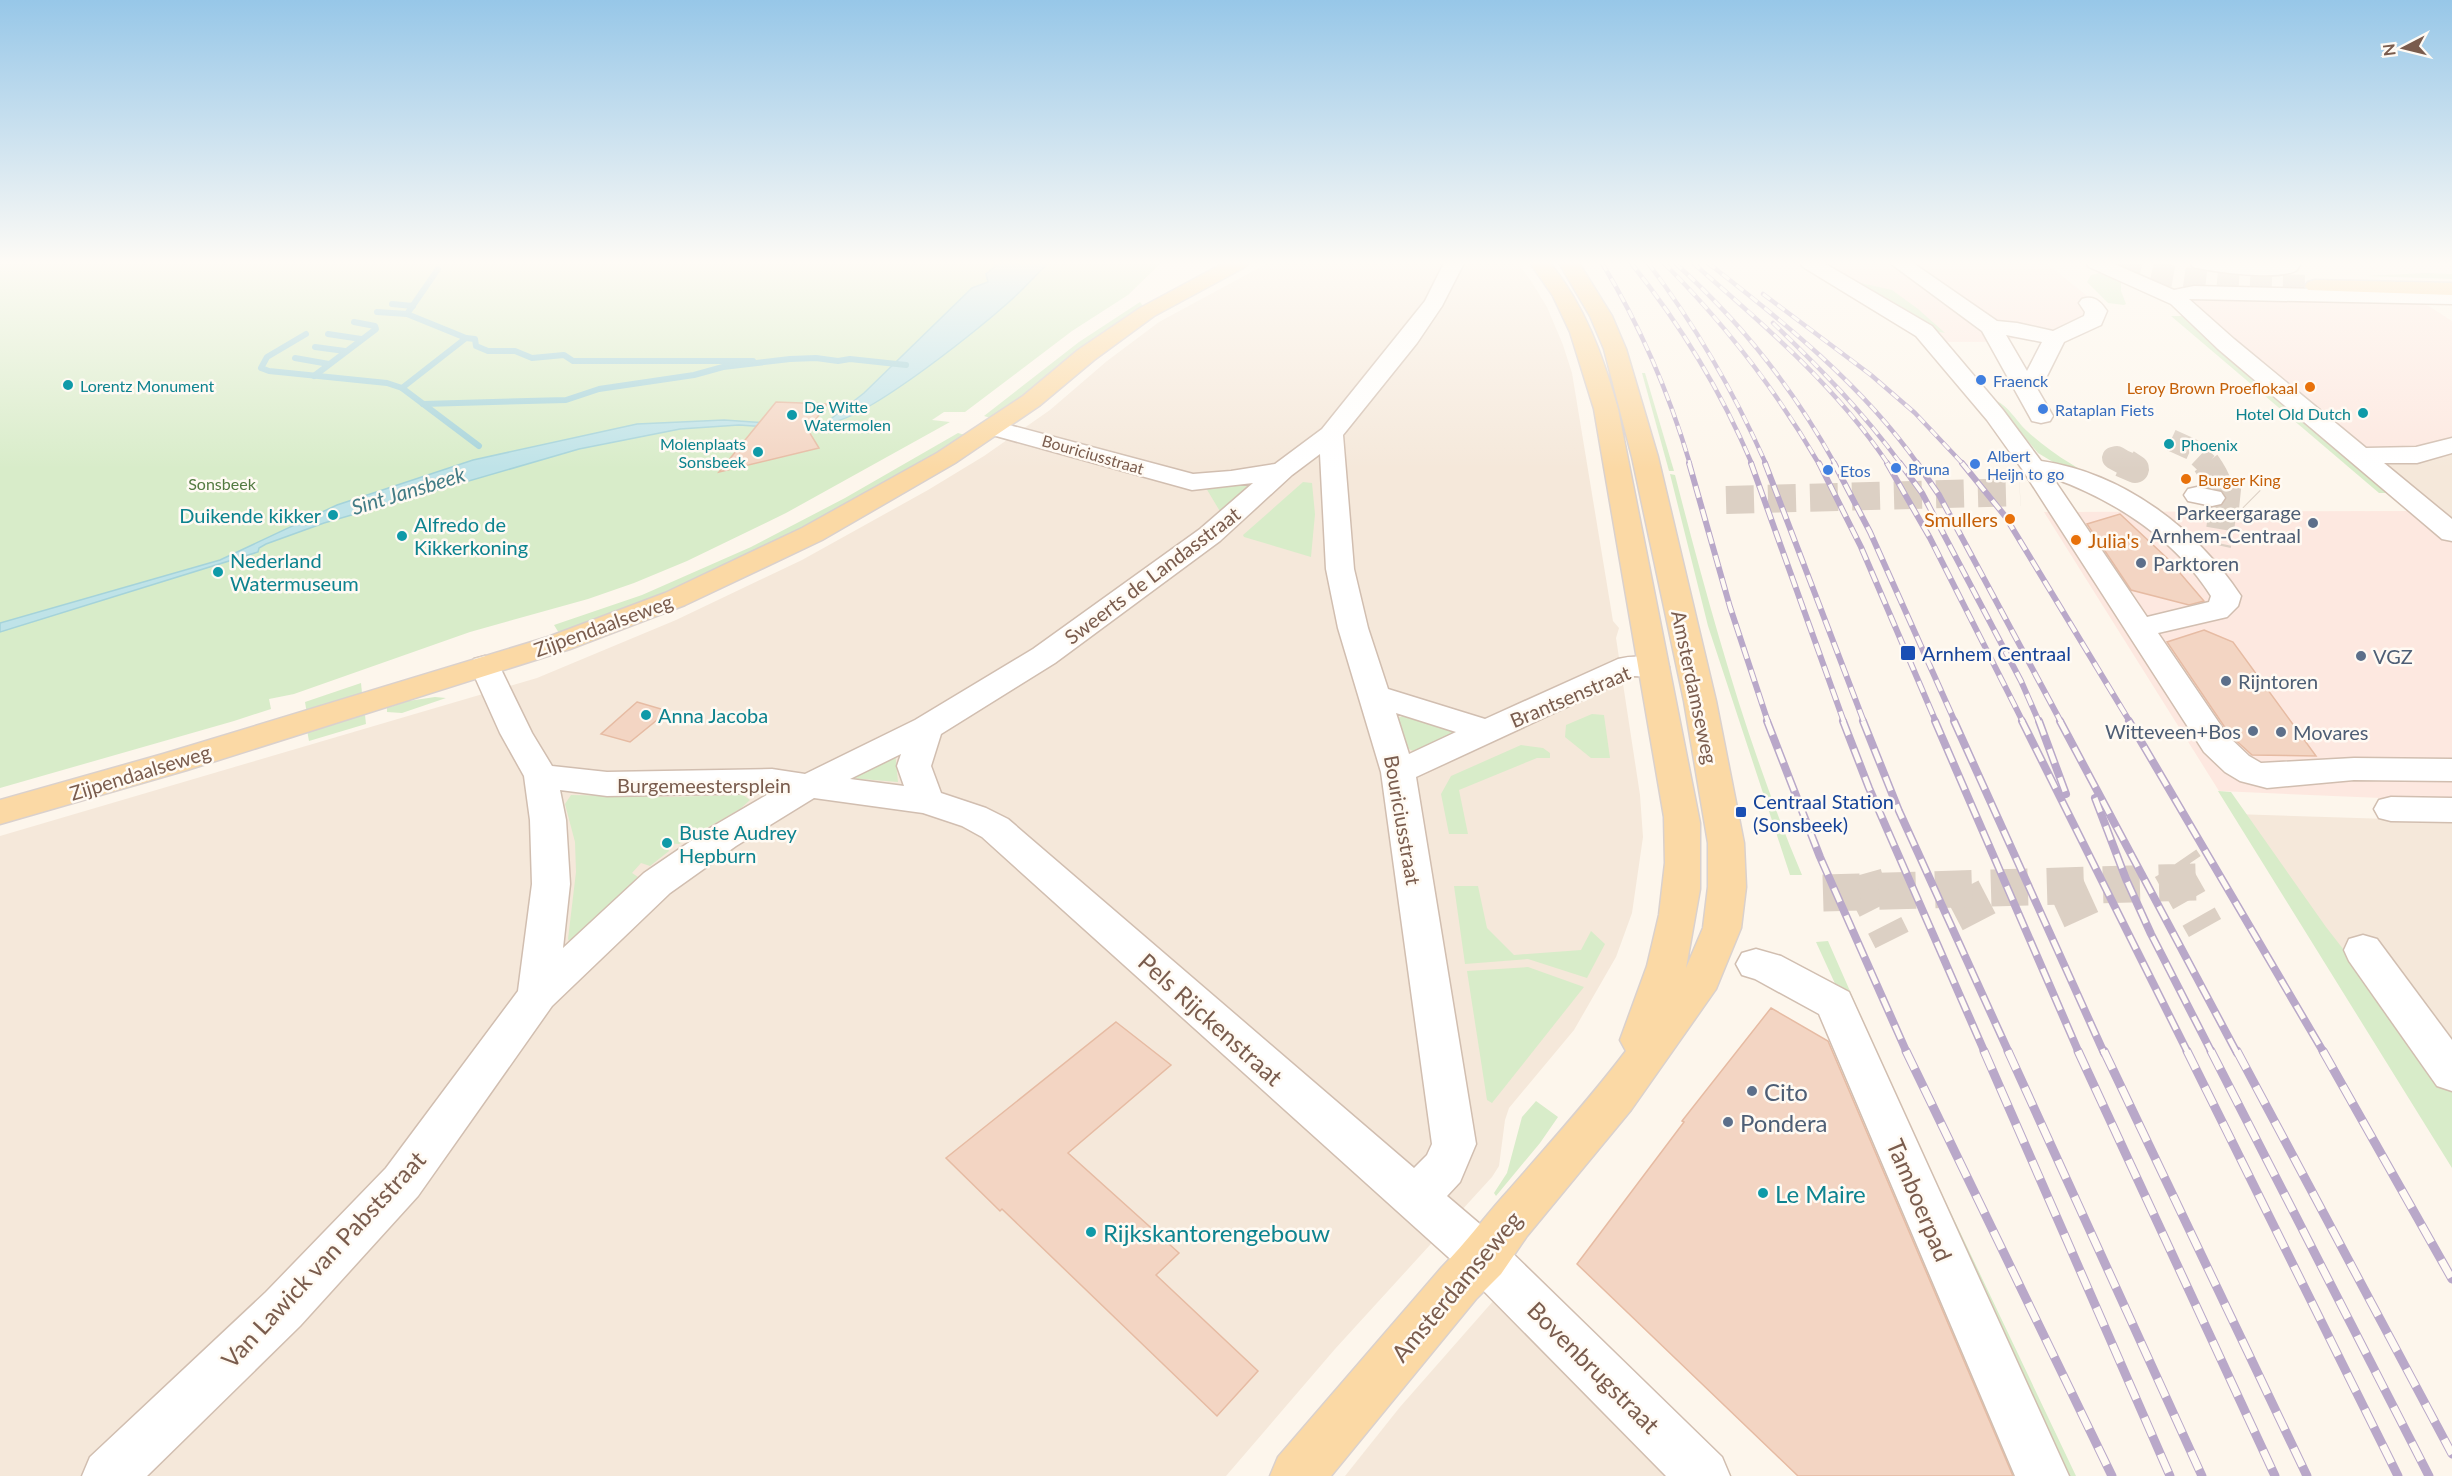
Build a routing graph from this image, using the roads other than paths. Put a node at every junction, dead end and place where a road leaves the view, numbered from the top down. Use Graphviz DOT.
graph roads {
  1 [pos="1118,332"];
  2 [pos="1413,332"];
  3 [pos="1580,332"];
  4 [pos="1607,332"];
  5 [pos="1922,332"];
  6 [pos="1994,332"];
  7 [pos="2029,332"];
  8 [pos="2068,332"];
  9 [pos="2214,332"];
  10 [pos="2055,338"];
  11 [pos="2019,377"];
  12 [pos="2041,416"];
  13 [pos="994,428"];
  14 [pos="1331,434"];
  15 [pos="2452,445"];
  16 [pos="2360,456"];
  17 [pos="2033,467"];
  18 [pos="1282,470"];
  19 [pos="1192,482"];
  20 [pos="2452,533"];
  21 [pos="1210,535"];
  22 [pos="2138,628"];
  23 [pos="485,666"];
  24 [pos="1641,667"];
  25 [pos="1696,688"];
  26 [pos="1376,696"];
  27 [pos="927,728"];
  28 [pos="1488,731"];
  29 [pos="2452,770"];
  30 [pos="1398,772"];
  31 [pos="541,776"];
  32 [pos="808,786"];
  33 [pos="926,801"];
  34 [pos="2391,809"];
  35 [pos="2452,810"];
  36 [pos="0,812"];
  37 [pos="2363,950"];
  38 [pos="1756,964"];
  39 [pos="538,995"];
  40 [pos="2452,1073"];
  41 [pos="1616,1097"];
  42 [pos="1416,1198"];
  43 [pos="1484,1258"];
  44 [pos="109,1476"];
  45 [pos="1297,1476"];
  46 [pos="1703,1476"];
  47 [pos="2042,1476"];
  1 -- 13 [label="main road, Zijpendaalseweg"];
  2 -- 14 [label="street, Sweerts de Landasstraat"];
  3 -- 24 [label="main road, Amsterdamseweg"];
  4 -- 25 [label="main road, Amsterdamseweg"];
  5 -- 17 [label="street"];
  6 -- 11 [label="street"];
  7 -- 10 [label="street"];
  8 -- 10 [label="street"];
  9 -- 16 [label="street"];
  10 -- 11 [label="street"];
  11 -- 12 [label="street"];
  13 -- 19 [label="street, Bouriciusstraat"];
  13 -- 23 [label="main road, Zijpendaalseweg"];
  14 -- 18 [label="street, Sweerts de Landasstraat"];
  14 -- 26 [label="street, Bouriciusstraat"];
  15 -- 16 [label="street"];
  16 -- 20 [label="street"];
  17 -- 22 [label="street"];
  17 -- 22 [label="street"];
  18 -- 19 [label="street, Bouriciusstraat"];
  18 -- 21 [label="street, Sweerts de Landasstraat"];
  19 -- 21 [label="street"];
  21 -- 27 [label="street, Sweerts de Landasstraat"];
  22 -- 29 [label="street"];
  23 -- 31 [label="street"];
  23 -- 36 [label="main road, Zijpendaalseweg"];
  24 -- 25 [label="main road"];
  24 -- 28 [label="street, Brantsenstraat"];
  24 -- 41 [label="main road, Amsterdamseweg"];
  25 -- 41 [label="main road, Amsterdamseweg"];
  26 -- 28 [label="street, Brantsenstraat"];
  26 -- 30 [label="street, Bouriciusstraat"];
  27 -- 32 [label="street, Sweerts de Landasstraat"];
  27 -- 33 [label="street"];
  28 -- 30 [label="street, Brantsenstraat"];
  30 -- 42 [label="street, Bouriciusstraat"];
  31 -- 32 [label="street, Burgemeestersplein"];
  31 -- 39 [label="street"];
  32 -- 33 [label="street, Pels Rijckenstraat"];
  32 -- 39 [label="street, Burgemeestersplein"];
  33 -- 42 [label="street, Pels Rijckenstraat"];
  34 -- 35 [label="street"];
  37 -- 40 [label="street"];
  38 -- 47 [label="street, Tamboerpad"];
  39 -- 44 [label="street, Van Lawick van Pabststraat"];
  41 -- 43 [label="main road, Amsterdamseweg"];
  42 -- 43 [label="street, Pels Rijckenstraat"];
  43 -- 45 [label="main road, Amsterdamseweg"];
  43 -- 46 [label="street, Bovenbrugstraat"];
}
